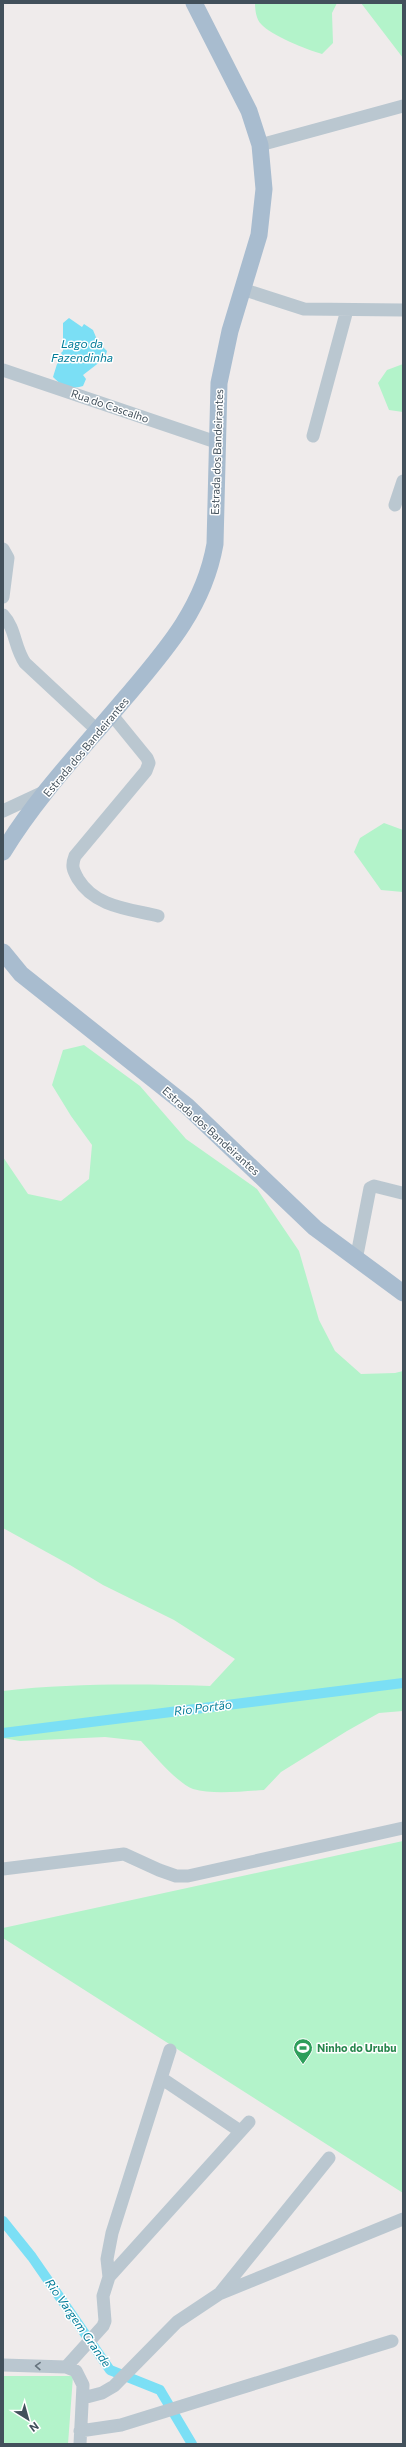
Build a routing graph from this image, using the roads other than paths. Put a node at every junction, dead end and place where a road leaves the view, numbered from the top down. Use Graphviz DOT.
graph roads {
  1 [pos="194,3"];
  2 [pos="403,106"];
  3 [pos="403,114"];
  4 [pos="261,150"];
  5 [pos="242,290"];
  6 [pos="347,310"];
  7 [pos="403,310"];
  8 [pos="3,370"];
  9 [pos="313,436"];
  10 [pos="216,442"];
  11 [pos="403,481"];
  12 [pos="395,505"];
  13 [pos="3,549"];
  14 [pos="3,597"];
  15 [pos="3,615"];
  16 [pos="112,715"];
  17 [pos="98,731"];
  18 [pos="49,790"];
  19 [pos="3,811"];
  20 [pos="3,852"];
  21 [pos="158,916"];
  22 [pos="3,952"];
  23 [pos="402,1193"];
  24 [pos="356,1260"];
  25 [pos="403,1293"];
  26 [pos="403,1828"];
  27 [pos="3,1869"];
  28 [pos="170,2050"];
  29 [pos="161,2078"];
  30 [pos="329,2158"];
  31 [pos="403,2219"];
  32 [pos="109,2277"];
  33 [pos="219,2294"];
  34 [pos="392,2341"];
  35 [pos="3,2365"];
  36 [pos="66,2367"];
  37 [pos="83,2398"];
  38 [pos="80,2438"];
  1 -- 4 [label="main road, Estrada dos Bandeirantes"];
  2 -- 4 [label="street"];
  3 -- 4 [label="street"];
  4 -- 5 [label="main road, Estrada dos Bandeirantes"];
  5 -- 6 [label="street"];
  5 -- 10 [label="main road, Estrada dos Bandeirantes"];
  6 -- 7 [label="street"];
  6 -- 9 [label="street"];
  8 -- 10 [label="street, Rua do Cascalho"];
  10 -- 16 [label="main road, Estrada dos Bandeirantes"];
  11 -- 12 [label="street"];
  13 -- 14 [label="street"];
  15 -- 17 [label="street"];
  16 -- 17 [label="main road, Estrada dos Bandeirantes"];
  16 -- 21 [label="street"];
  17 -- 18 [label="main road, Estrada dos Bandeirantes"];
  18 -- 19 [label="street"];
  18 -- 20 [label="main road, Estrada dos Bandeirantes"];
  22 -- 24 [label="main road, Estrada dos Bandeirantes"];
  23 -- 24 [label="street"];
  24 -- 25 [label="main road, Estrada dos Bandeirantes"];
  26 -- 27 [label="street"];
  28 -- 29 [label="street"];
  29 -- 32 [label="street"];
  29 -- 32 [label="street"];
  30 -- 33 [label="street"];
  31 -- 33 [label="street"];
  32 -- 36 [label="street"];
  33 -- 37 [label="street"];
  34 -- 38 [label="street"];
  36 -- 35 [label="street, one-way"];
  36 -- 37 [label="street"];
  37 -- 38 [label="street"];
}
